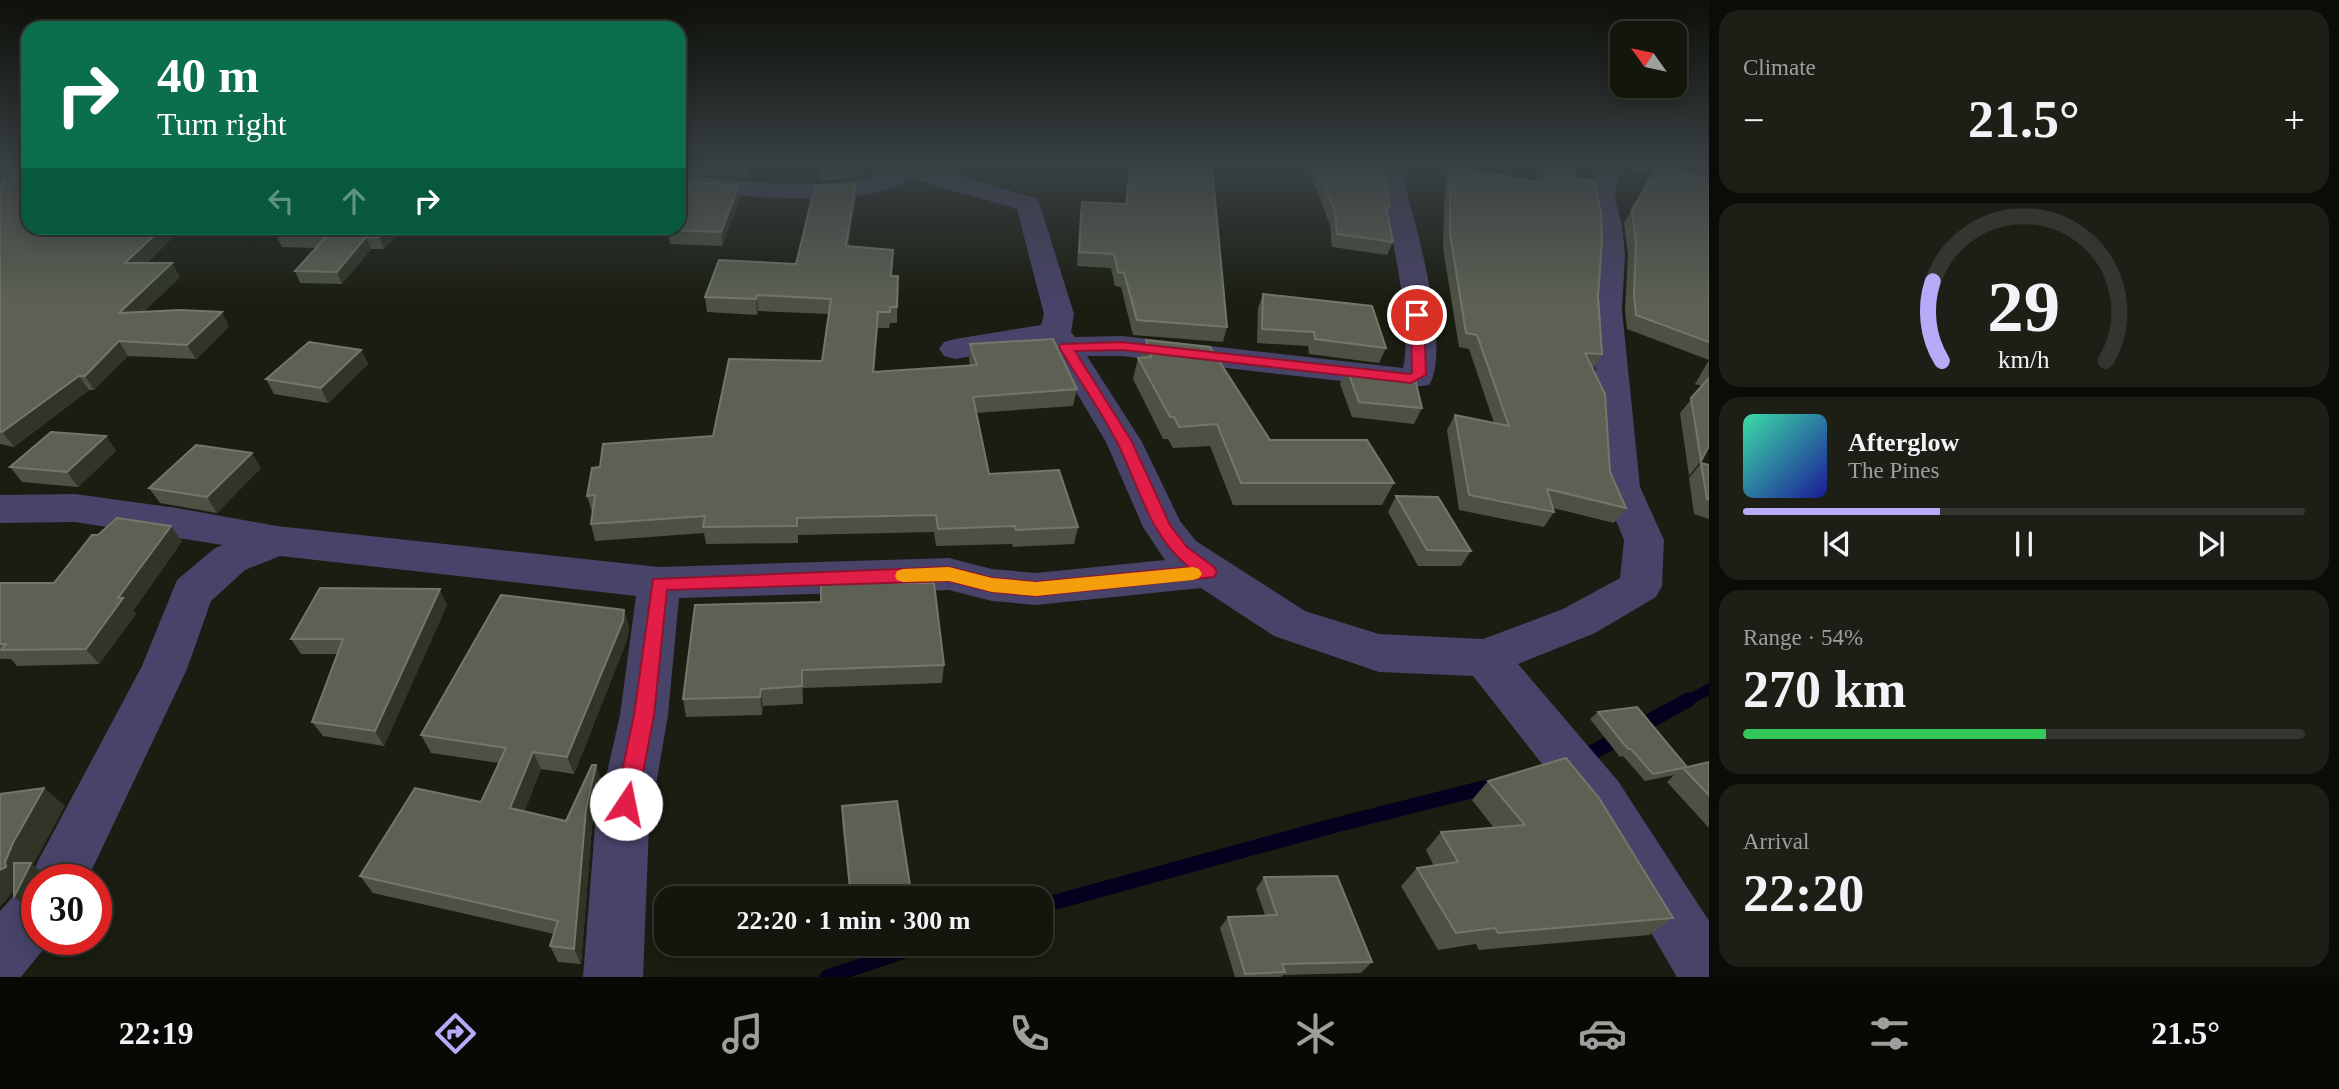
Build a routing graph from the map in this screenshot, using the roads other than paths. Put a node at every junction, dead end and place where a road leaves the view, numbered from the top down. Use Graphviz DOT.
graph roads {
  1 [pos="1031,211"];
  2 [pos="1400,211"];
  3 [pos="1605,211"];
  4 [pos="1060,340"];
  5 [pos="955,349"];
  6 [pos="0,509"];
  7 [pos="276,541"];
  8 [pos="1208,572"];
  9 [pos="659,583"];
  10 [pos="1485,658"];
  11 [pos="66,864"];
  12 [pos="21,931"];
  13 [pos="0,956"];
  14 [pos="1709,975"];
  15 [pos="613,977"];
  1 -- 4 [label="street"];
  2 -- 4 [label="street"];
  3 -- 10 [label="street"];
  4 -- 5 [label="street"];
  4 -- 8 [label="street"];
  6 -- 7 [label="street"];
  7 -- 9 [label="street"];
  7 -- 11 [label="street"];
  8 -- 9 [label="street"];
  8 -- 10 [label="street"];
  9 -- 15 [label="street"];
  10 -- 14 [label="street"];
  12 -- 13 [label="street"];
}
